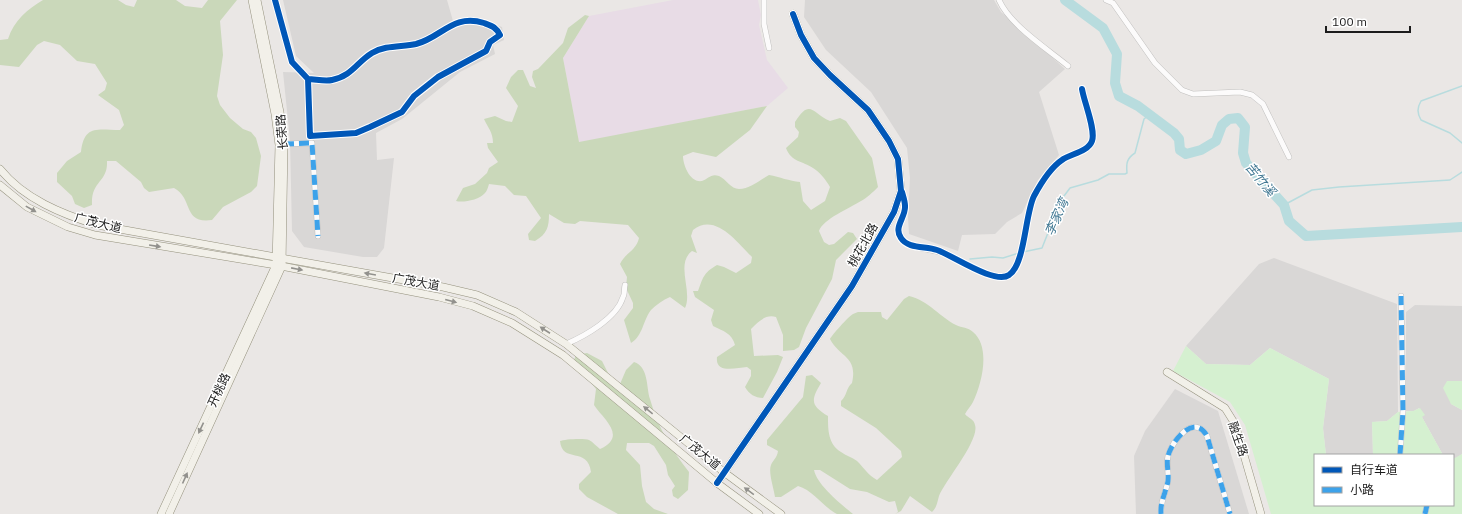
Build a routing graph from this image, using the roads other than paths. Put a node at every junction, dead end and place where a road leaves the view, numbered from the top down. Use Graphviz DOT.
graph roads {
  1 [pos="252,0"];
  2 [pos="257,0"];
  3 [pos="275,0"];
  4 [pos="764,0"];
  5 [pos="999,0"];
  6 [pos="1106,0"];
  7 [pos="793,14"];
  8 [pos="768,48"];
  9 [pos="1068,66"];
  10 [pos="308,79"];
  11 [pos="1082,89"];
  12 [pos="284,144"];
  13 [pos="1289,157"];
  14 [pos="0,169"];
  15 [pos="0,185"];
  16 [pos="902,191"];
  17 [pos="318,236"];
  18 [pos="280,257"];
  19 [pos="279,266"];
  20 [pos="625,285"];
  21 [pos="1401,296"];
  22 [pos="566,344"];
  23 [pos="1167,372"];
  24 [pos="1400,454"];
  25 [pos="725,473"];
  26 [pos="717,483"];
  27 [pos="161,514"];
  28 [pos="169,514"];
  29 [pos="759,514"];
  30 [pos="781,514"];
  31 [pos="1161,514"];
  32 [pos="1230,514"];
  33 [pos="1261,514"];
  1 -- 18 [label="main road, 长荣路"];
  2 -- 12 [label="main road, 长荣路"];
  3 -- 10 [label="street"];
  4 -- 8 [label="street"];
  5 -- 9 [label="street"];
  6 -- 13 [label="street"];
  7 -- 16 [label="main road, 桃花北路"];
  10 -- 10 [label="street"];
  11 -- 16 [label="street"];
  12 -- 17 [label="street"];
  12 -- 18 [label="main road, 长荣路"];
  14 -- 18 [label="main road, 广茂大道"];
  15 -- 19 [label="main road, 广茂大道, one-way"];
  16 -- 25 [label="main road, 桃花北路"];
  18 -- 19 [label="main road, 长荣路"];
  22 -- 18 [label="main road, 广茂大道, one-way"];
  19 -- 26 [label="main road, 广茂大道, one-way"];
  19 -- 27 [label="main road, 开桃路, one-way"];
  28 -- 19 [label="main road, 开桃路, one-way"];
  20 -- 22 [label="street"];
  21 -- 24 [label="street"];
  25 -- 22 [label="main road, 广茂大道, one-way"];
  23 -- 33 [label="main road, 融生路"];
  25 -- 26 [label="main road, 桃花北路"];
  30 -- 25 [label="main road, 广茂大道, one-way"];
  26 -- 29 [label="main road, 广茂大道"];
  31 -- 32 [label="street"];
}
